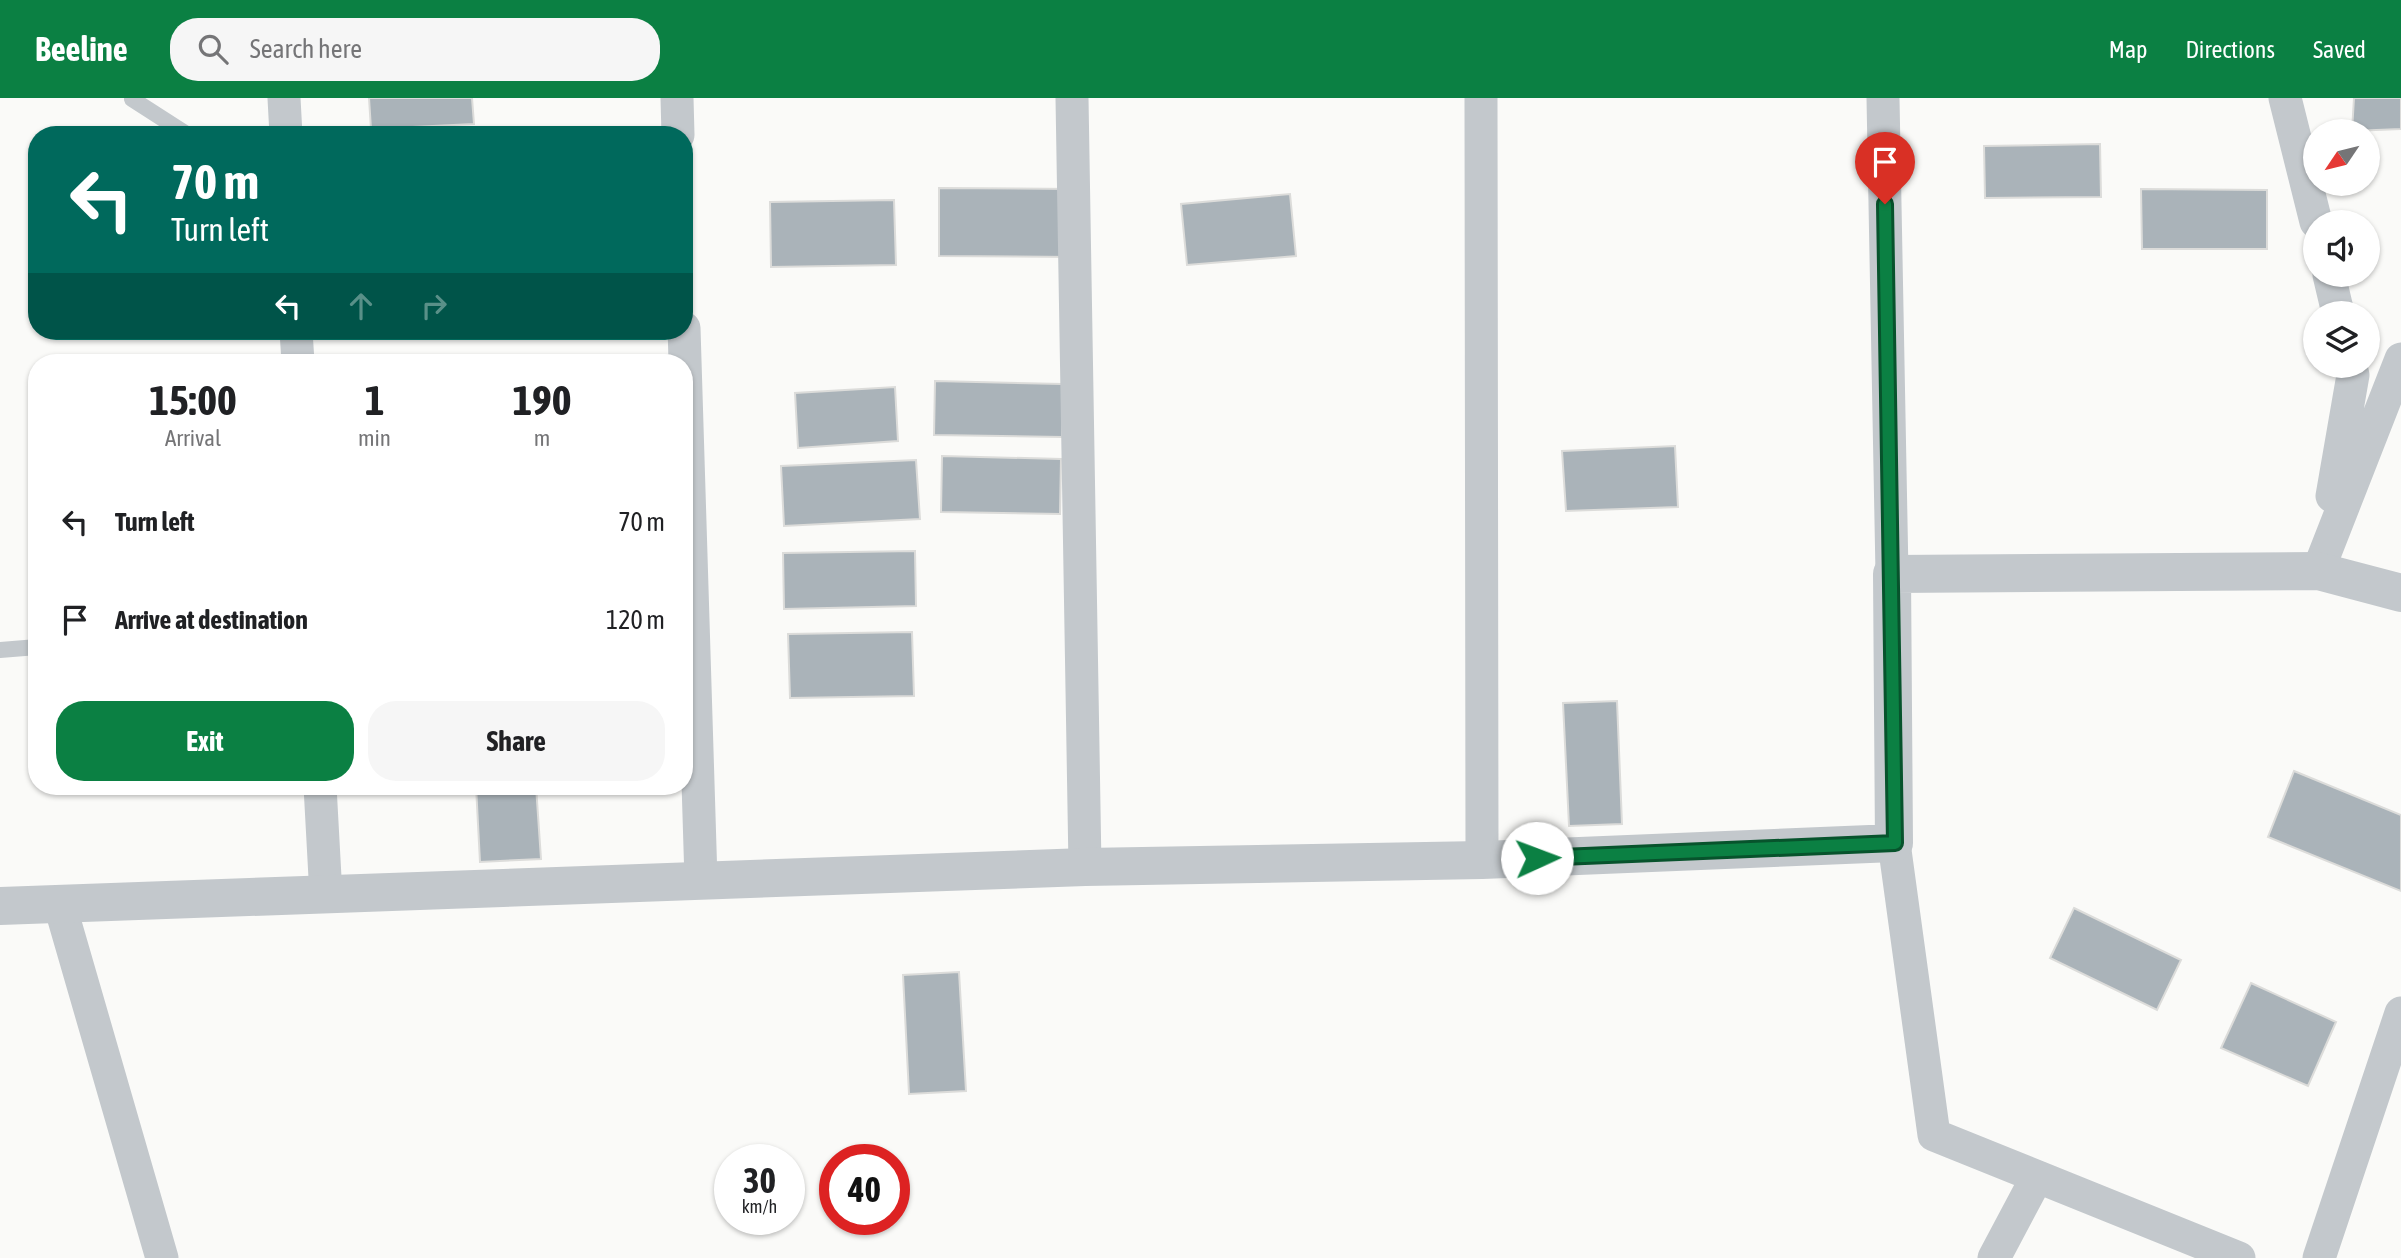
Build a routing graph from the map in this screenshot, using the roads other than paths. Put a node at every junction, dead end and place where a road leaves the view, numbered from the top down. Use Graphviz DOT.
graph roads {
  1 [pos="284,98"];
  2 [pos="677,98"];
  3 [pos="1072,98"];
  4 [pos="1481,98"];
  5 [pos="1883,98"];
  6 [pos="2286,98"];
  7 [pos="132,99"];
  8 [pos="174,126"];
  9 [pos="286,126"];
  10 [pos="678,126"];
  11 [pos="2313,210"];
  12 [pos="2401,359"];
  13 [pos="2352,378"];
  14 [pos="2318,571"];
  15 [pos="1892,574"];
  16 [pos="2401,593"];
  17 [pos="693,620"];
  18 [pos="28,648"];
  19 [pos="0,650"];
  20 [pos="320,795"];
  21 [pos="1895,843"];
  22 [pos="1482,860"];
  23 [pos="1085,867"];
  24 [pos="701,880"];
  25 [pos="326,896"];
  26 [pos="59,902"];
  27 [pos="0,906"];
  28 [pos="2401,1013"];
  29 [pos="2038,1177"];
  30 [pos="162,1258"];
  31 [pos="1994,1258"];
  32 [pos="2239,1258"];
  33 [pos="2319,1258"];
  1 -- 9 [label="street"];
  2 -- 10 [label="street"];
  3 -- 23 [label="street"];
  4 -- 22 [label="street"];
  5 -- 15 [label="street"];
  6 -- 11 [label="street"];
  7 -- 8 [label="lane"];
  12 -- 14 [label="street"];
  13 -- 14 [label="street"];
  14 -- 15 [label="street"];
  14 -- 16 [label="street"];
  15 -- 21 [label="street"];
  17 -- 24 [label="street"];
  18 -- 19 [label="lane"];
  20 -- 25 [label="street"];
  21 -- 22 [label="street"];
  21 -- 29 [label="street"];
  22 -- 23 [label="street"];
  23 -- 24 [label="street"];
  24 -- 25 [label="street"];
  25 -- 26 [label="street"];
  26 -- 27 [label="street"];
  26 -- 30 [label="street"];
  28 -- 33 [label="street"];
  29 -- 31 [label="street"];
  29 -- 32 [label="street"];
}
